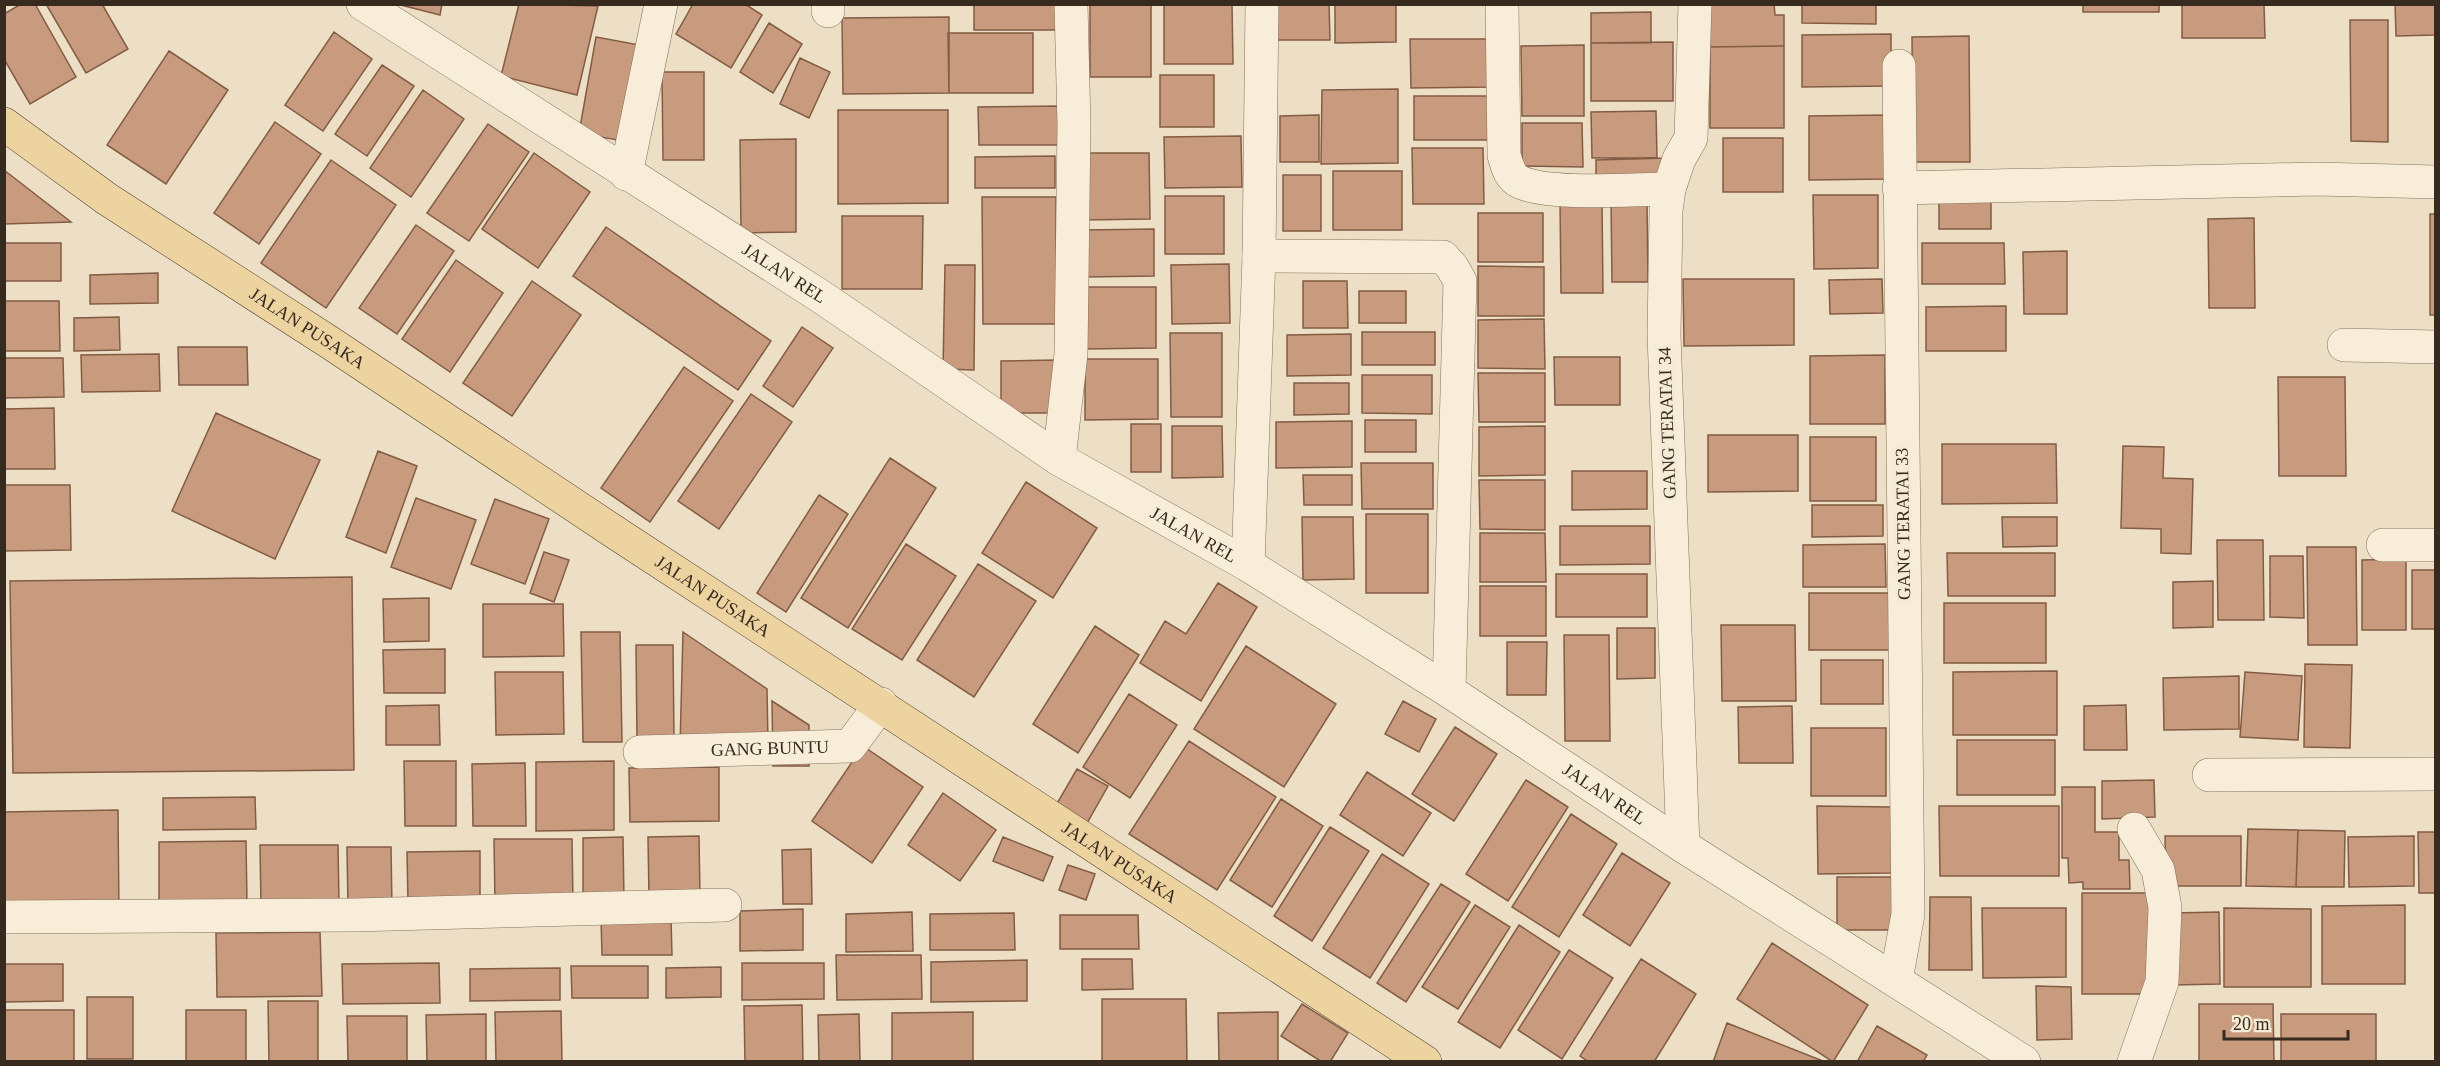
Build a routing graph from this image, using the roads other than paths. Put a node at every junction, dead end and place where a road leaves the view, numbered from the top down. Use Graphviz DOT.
graph roads {
  1 [pos="363,4"];
  2 [pos="661,4"];
  3 [pos="1071,4"];
  4 [pos="1262,4"];
  5 [pos="1502,4"];
  6 [pos="1695,4"];
  7 [pos="1899,66"];
  8 [pos="4,124"];
  9 [pos="626,174"];
  10 [pos="2436,182"];
  11 [pos="1899,188"];
  12 [pos="1669,189"];
  13 [pos="1259,256"];
  14 [pos="2344,345"];
  15 [pos="2436,347"];
  16 [pos="1059,459"];
  17 [pos="2383,545"];
  18 [pos="2436,545"];
  19 [pos="1248,565"];
  20 [pos="1449,691"];
  21 [pos="881,704"];
  22 [pos="640,752"];
  23 [pos="2436,774"];
  24 [pos="2209,775"];
  25 [pos="2134,829"];
  26 [pos="1683,846"];
  27 [pos="725,905"];
  28 [pos="4,917"];
  29 [pos="1896,980"];
  30 [pos="1425,1062"];
  31 [pos="2024,1062"];
  32 [pos="2134,1062"];
  1 -- 9 [label="street, JALAN REL"];
  2 -- 9 [label="street"];
  3 -- 16 [label="street"];
  4 -- 13 [label="street"];
  5 -- 12 [label="street"];
  6 -- 12 [label="street, GANG TERATAI 34"];
  7 -- 11 [label="street, GANG TERATAI 33"];
  8 -- 21 [label="main road, JALAN PUSAKA"];
  9 -- 16 [label="street, JALAN REL"];
  10 -- 11 [label="street"];
  11 -- 29 [label="street, GANG TERATAI 33"];
  12 -- 26 [label="street, GANG TERATAI 34"];
  13 -- 19 [label="street"];
  13 -- 20 [label="street"];
  14 -- 15 [label="street"];
  16 -- 19 [label="street, JALAN REL"];
  17 -- 18 [label="street"];
  19 -- 20 [label="street, JALAN REL"];
  20 -- 26 [label="street, JALAN REL"];
  21 -- 22 [label="street, GANG BUNTU"];
  21 -- 30 [label="main road, JALAN PUSAKA"];
  23 -- 24 [label="street"];
  25 -- 32 [label="street"];
  26 -- 29 [label="street, JALAN REL"];
  27 -- 28 [label="street"];
  29 -- 31 [label="street, JALAN REL"];
}
